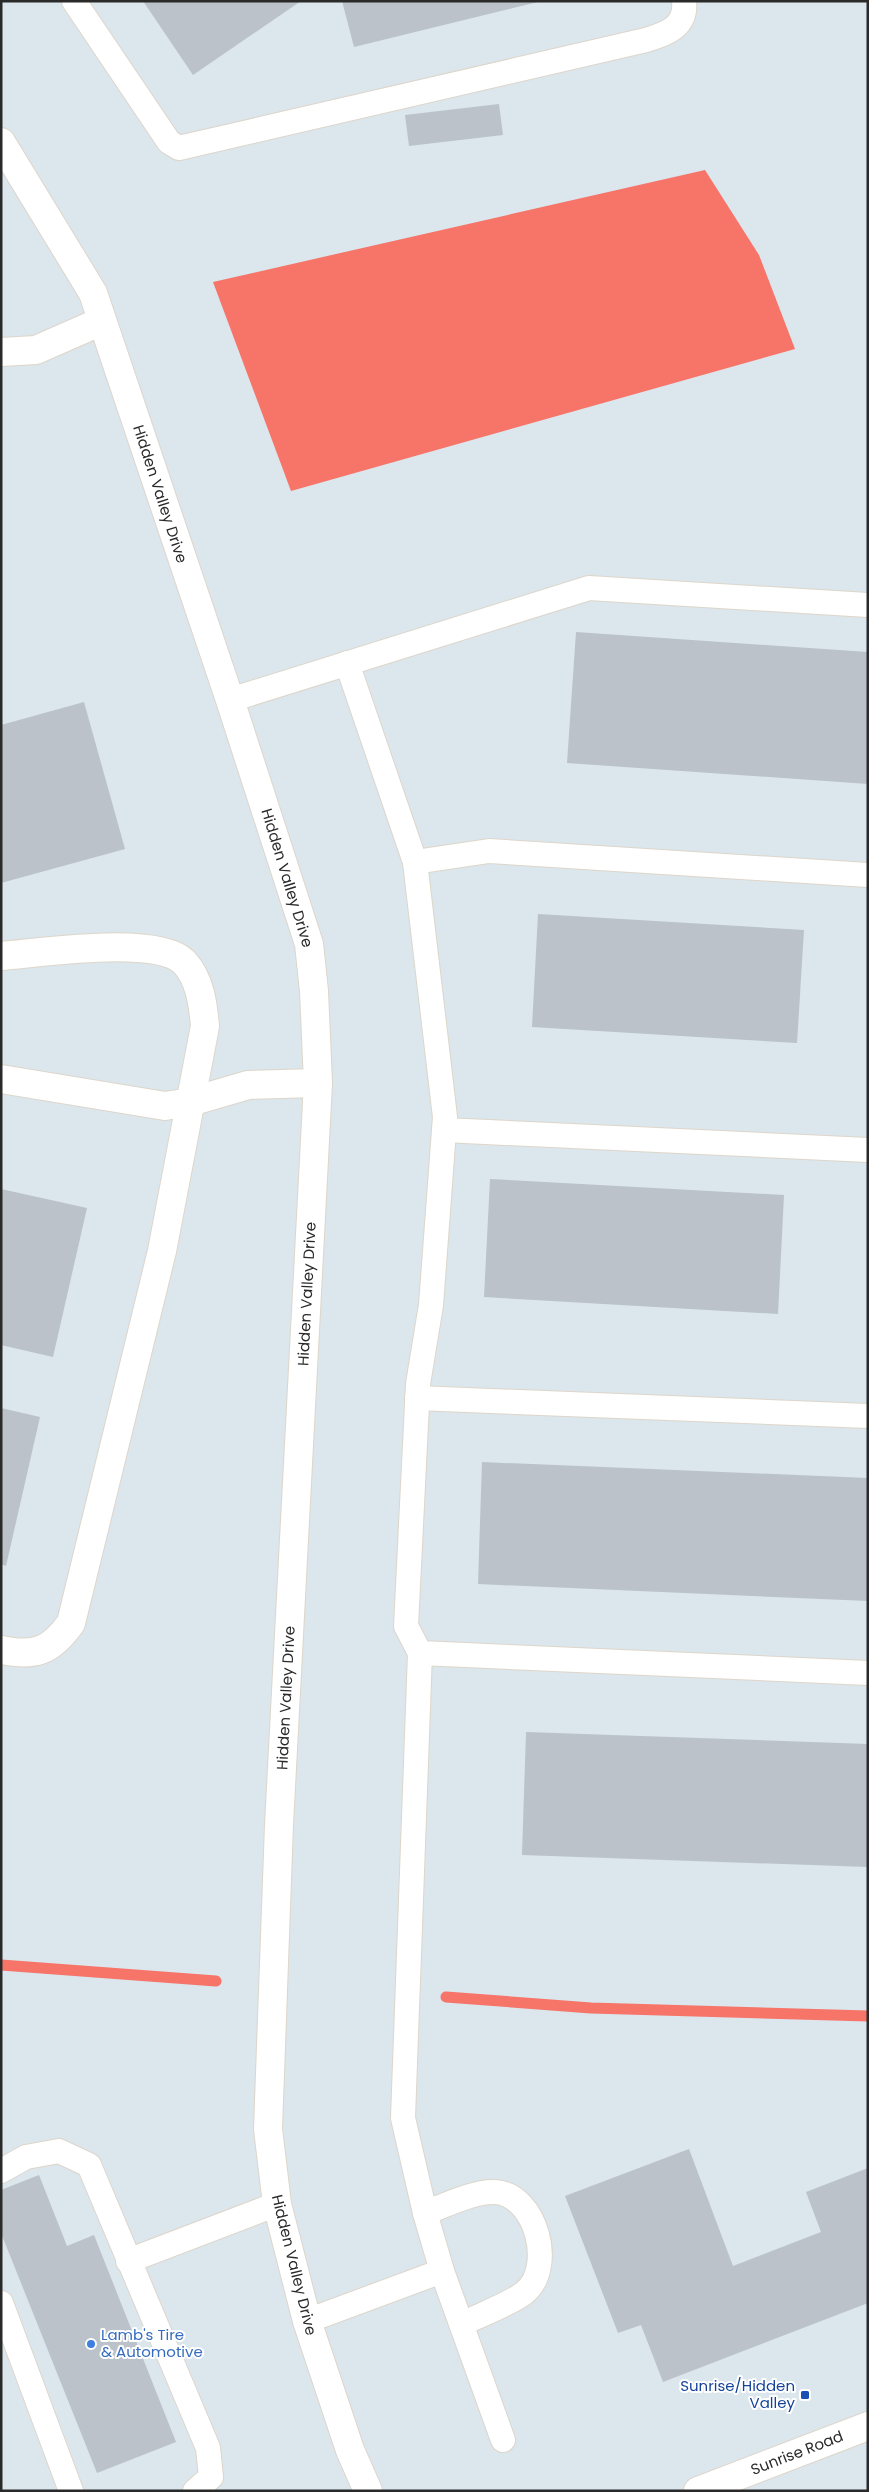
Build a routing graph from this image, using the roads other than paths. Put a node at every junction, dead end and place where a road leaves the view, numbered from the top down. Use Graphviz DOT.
graph roads {
  1 [pos="74,1"];
  2 [pos="684,1"];
  3 [pos="1,142"];
  4 [pos="102,322"];
  5 [pos="1,352"];
  6 [pos="868,605"];
  7 [pos="347,663"];
  8 [pos="230,700"];
  9 [pos="415,862"];
  10 [pos="868,874"];
  11 [pos="1,956"];
  12 [pos="1,1078"];
  13 [pos="318,1083"];
  14 [pos="190,1102"];
  15 [pos="444,1130"];
  16 [pos="868,1150"];
  17 [pos="417,1398"];
  18 [pos="868,1416"];
  19 [pos="1,1650"];
  20 [pos="420,1653"];
  21 [pos="868,1673"];
  22 [pos="1,2171"];
  23 [pos="277,2204"];
  24 [pos="425,2213"];
  25 [pos="128,2261"];
  26 [pos="442,2271"];
  27 [pos="1,2304"];
  28 [pos="307,2320"];
  29 [pos="462,2324"];
  30 [pos="868,2426"];
  31 [pos="503,2440"];
  32 [pos="71,2491"];
  33 [pos="195,2491"];
  34 [pos="368,2491"];
  35 [pos="698,2491"];
  1 -- 2 [label="lane"];
  3 -- 4 [label="street, Hidden Valley Drive"];
  4 -- 5 [label="street"];
  4 -- 8 [label="street, Hidden Valley Drive"];
  6 -- 7 [label="lane"];
  7 -- 8 [label="lane"];
  7 -- 9 [label="lane"];
  8 -- 13 [label="street, Hidden Valley Drive"];
  9 -- 10 [label="lane"];
  9 -- 15 [label="lane"];
  11 -- 14 [label="street"];
  12 -- 14 [label="street"];
  13 -- 14 [label="street"];
  13 -- 23 [label="street, Hidden Valley Drive"];
  14 -- 19 [label="street"];
  15 -- 16 [label="lane"];
  15 -- 17 [label="lane"];
  17 -- 18 [label="lane"];
  17 -- 20 [label="lane"];
  20 -- 21 [label="lane"];
  20 -- 24 [label="lane"];
  22 -- 25 [label="lane"];
  23 -- 25 [label="lane"];
  23 -- 28 [label="street, Hidden Valley Drive"];
  24 -- 26 [label="lane"];
  24 -- 29 [label="lane"];
  25 -- 33 [label="lane"];
  26 -- 28 [label="lane"];
  26 -- 29 [label="lane"];
  27 -- 32 [label="lane"];
  28 -- 34 [label="street, Hidden Valley Drive"];
  29 -- 31 [label="lane"];
  30 -- 35 [label="street, Sunrise Road"];
}
